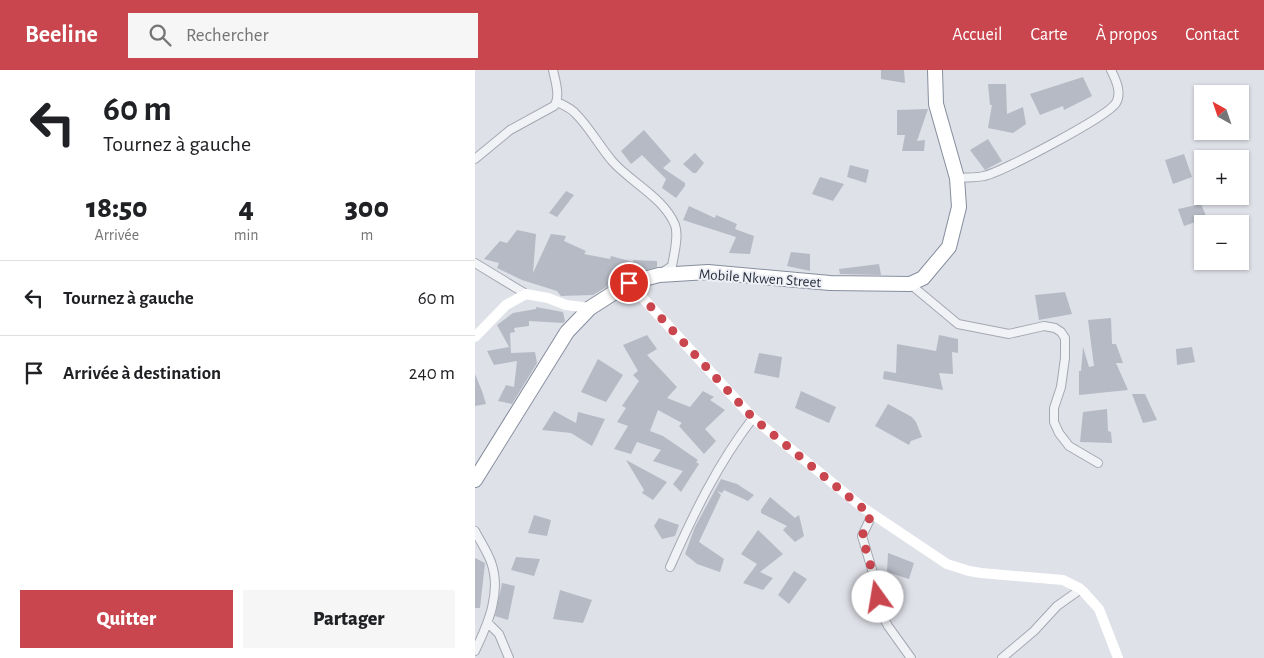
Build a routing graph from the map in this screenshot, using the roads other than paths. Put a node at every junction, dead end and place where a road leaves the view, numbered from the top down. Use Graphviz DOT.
graph roads {
  1 [pos="553,70"];
  2 [pos="935,70"];
  3 [pos="1111,70"];
  4 [pos="557,102"];
  5 [pos="475,159"];
  6 [pos="957,178"];
  7 [pos="475,263"];
  8 [pos="659,275"];
  9 [pos="629,283"];
  10 [pos="910,284"];
  11 [pos="526,294"];
  12 [pos="590,308"];
  13 [pos="475,337"];
  14 [pos="753,418"];
  15 [pos="1098,463"];
  16 [pos="475,480"];
  17 [pos="871,515"];
  18 [pos="475,530"];
  19 [pos="670,567"];
  20 [pos="1081,589"];
  21 [pos="488,623"];
  22 [pos="475,652"];
  23 [pos="509,658"];
  24 [pos="911,658"];
  25 [pos="1002,658"];
  26 [pos="1118,658"];
  1 -- 4 [label="street"];
  2 -- 6 [label="highway"];
  3 -- 6 [label="street"];
  4 -- 5 [label="street"];
  4 -- 8 [label="street"];
  6 -- 10 [label="highway"];
  7 -- 11 [label="street"];
  8 -- 9 [label="highway, Mobile Nkwen Street"];
  8 -- 10 [label="highway, Mobile Nkwen Street"];
  9 -- 12 [label="highway, Mobile Nkwen Street"];
  9 -- 14 [label="street"];
  10 -- 15 [label="street"];
  11 -- 12 [label="street"];
  11 -- 13 [label="street"];
  12 -- 16 [label="highway, Mobile Nkwen Street"];
  14 -- 17 [label="street"];
  14 -- 19 [label="street"];
  17 -- 20 [label="street"];
  17 -- 24 [label="street"];
  18 -- 21 [label="street"];
  20 -- 25 [label="street"];
  20 -- 26 [label="street"];
  21 -- 22 [label="street"];
  21 -- 23 [label="street"];
}
